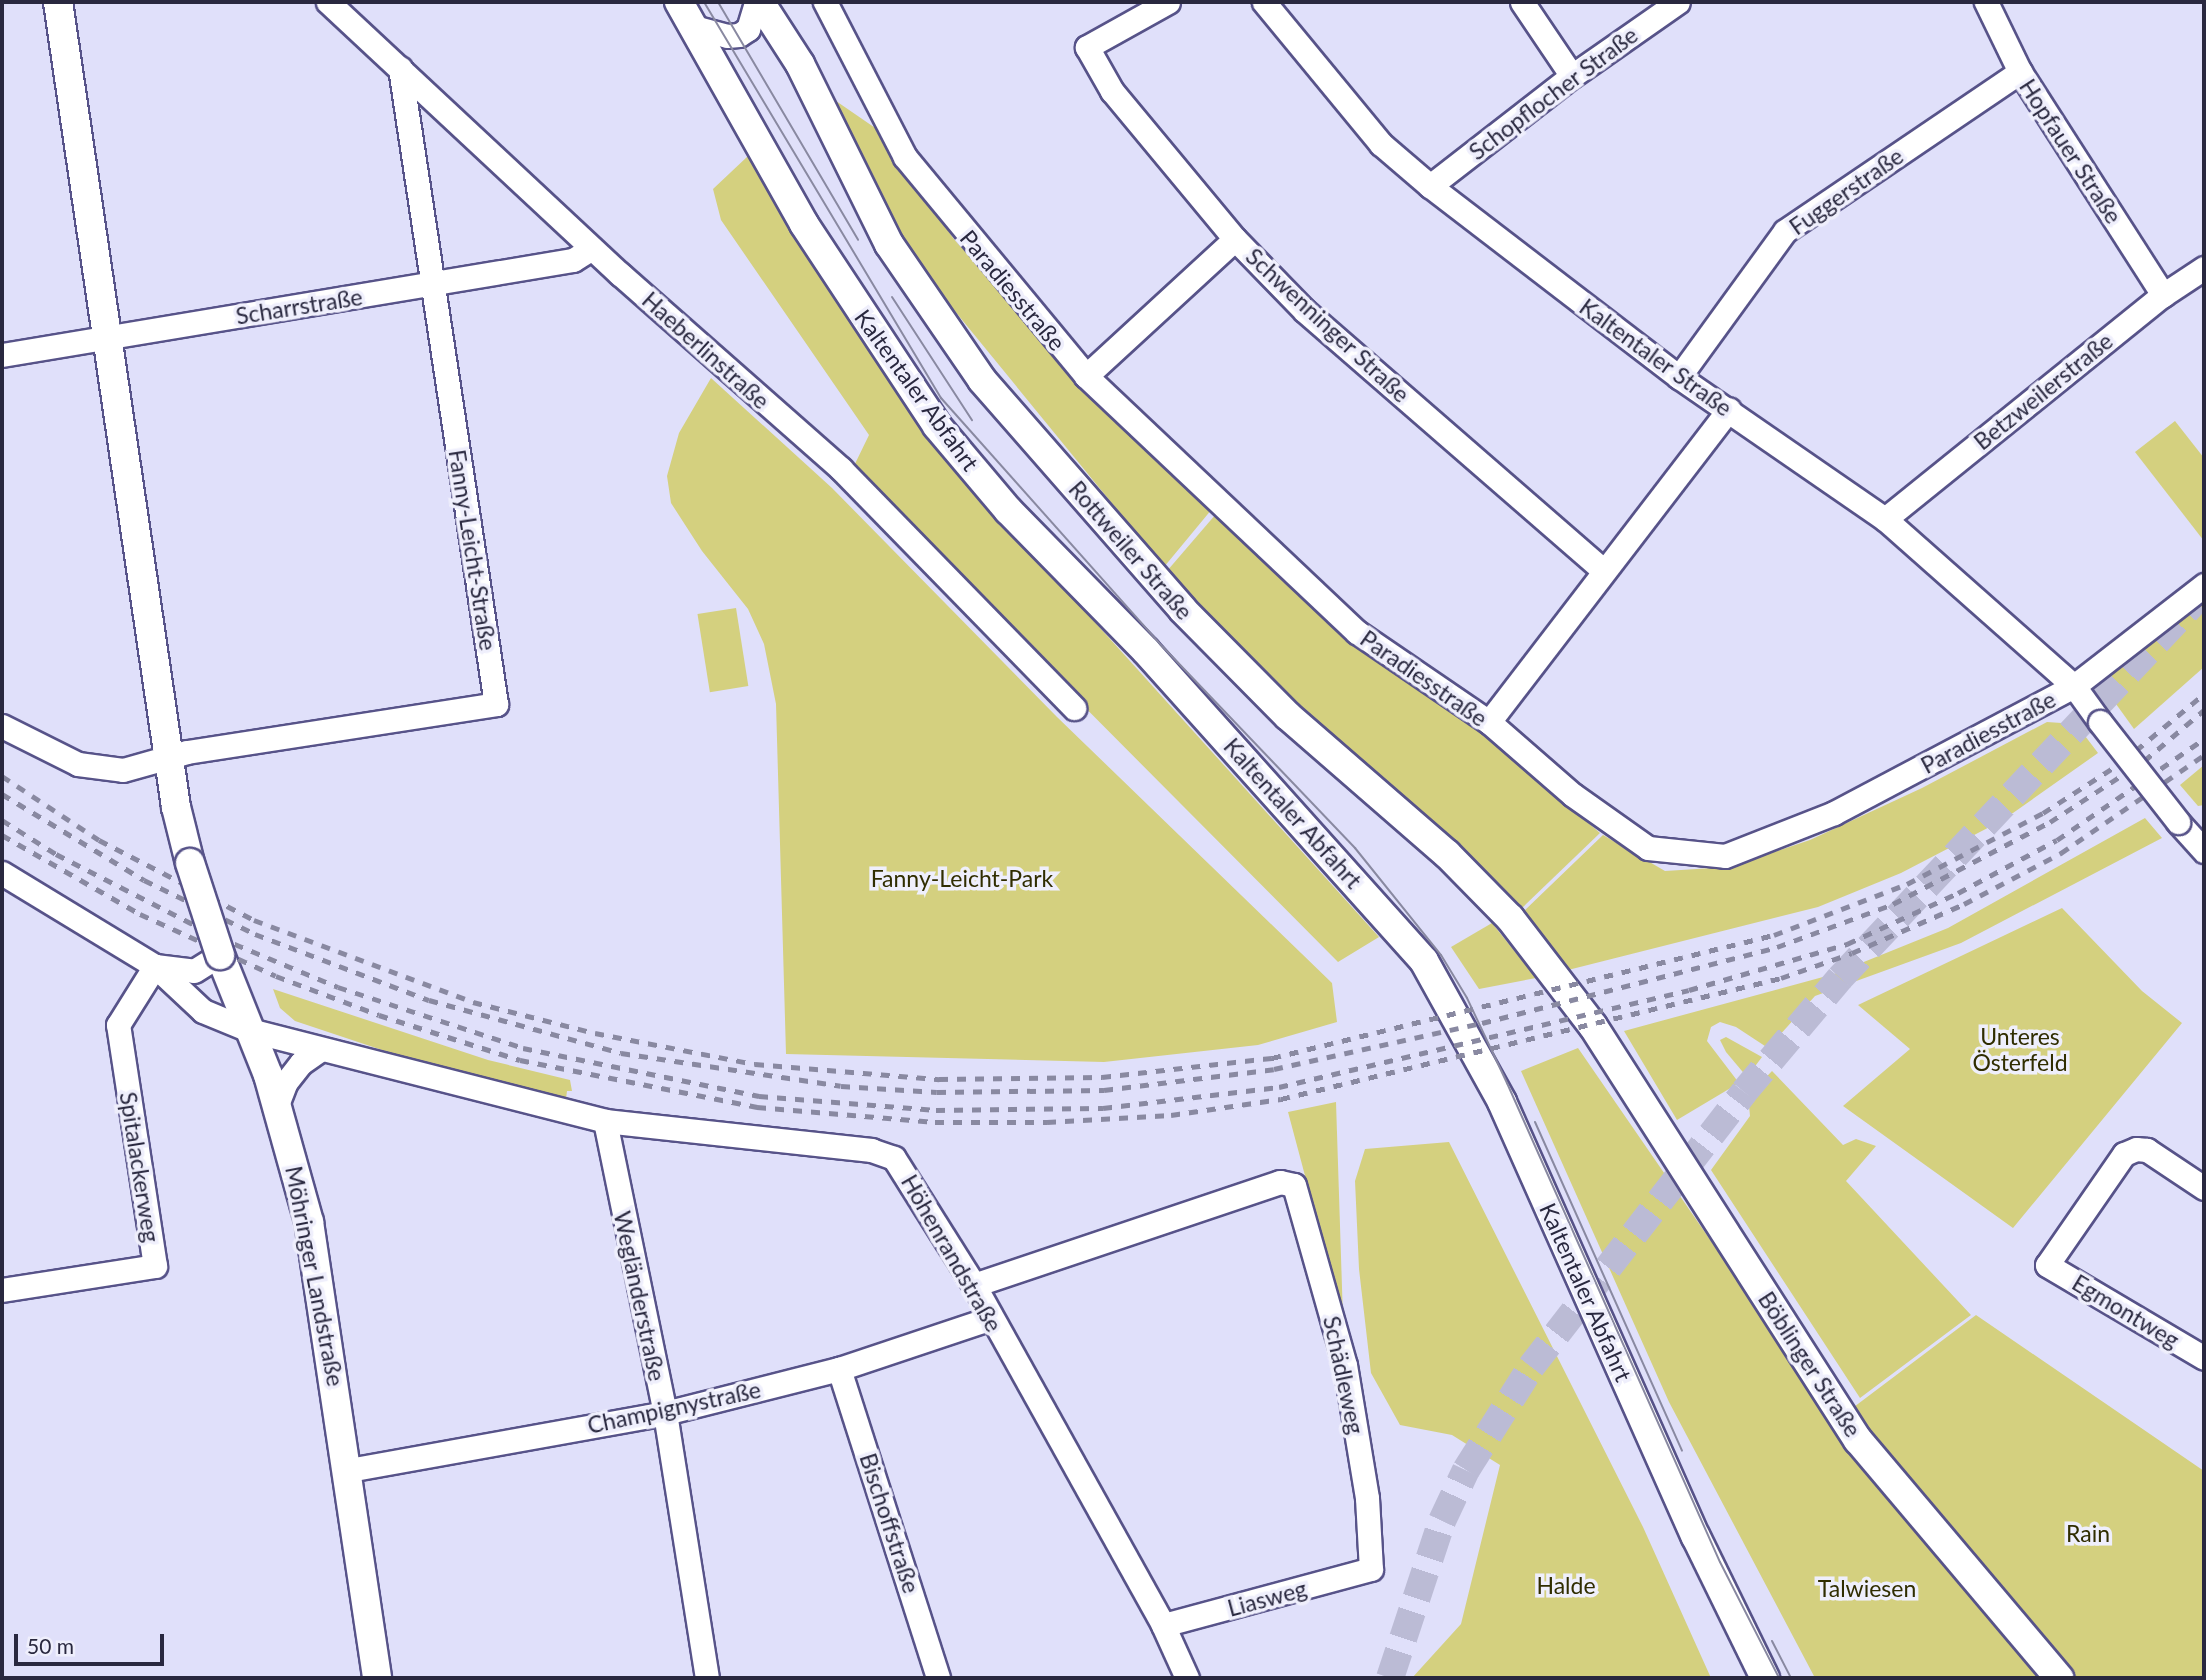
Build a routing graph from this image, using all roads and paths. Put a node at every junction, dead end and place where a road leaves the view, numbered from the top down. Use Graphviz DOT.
graph roads {
  1 [pos="58,2"];
  2 [pos="328,2"];
  3 [pos="679,2"];
  4 [pos="758,2"];
  5 [pos="825,2"];
  6 [pos="1168,2"];
  7 [pos="1264,2"];
  8 [pos="1522,2"];
  9 [pos="1678,2"];
  10 [pos="1986,2"];
  11 [pos="694,27"];
  12 [pos="400,68"];
  13 [pos="2020,72"];
  14 [pos="1572,76"];
  15 [pos="1430,186"];
  16 [pos="1235,239"];
  17 [pos="592,248"];
  18 [pos="2204,268"];
  19 [pos="432,284"];
  20 [pos="2163,295"];
  21 [pos="108,338"];
  22 [pos="2,355"];
  23 [pos="1086,376"];
  24 [pos="1679,377"];
  25 [pos="1729,409"];
  26 [pos="1885,519"];
  27 [pos="1604,571"];
  28 [pos="2204,585"];
  29 [pos="2074,686"];
  30 [pos="1074,708"];
  31 [pos="1489,722"];
  32 [pos="4,732"];
  33 [pos="169,756"];
  34 [pos="2204,851"];
  35 [pos="2,873"];
  36 [pos="155,966"];
  37 [pos="224,967"];
  38 [pos="1593,1026"];
  39 [pos="249,1030"];
  40 [pos="321,1049"];
  41 [pos="278,1105"];
  42 [pos="605,1121"];
  43 [pos="2204,1188"];
  44 [pos="974,1285"];
  45 [pos="2,1290"];
  46 [pos="991,1318"];
  47 [pos="2204,1358"];
  48 [pos="839,1369"];
  49 [pos="666,1413"];
  50 [pos="349,1470"];
  51 [pos="1371,1569"];
  52 [pos="1163,1625"];
  53 [pos="377,1678"];
  54 [pos="707,1678"];
  55 [pos="939,1678"];
  56 [pos="1187,1678"];
  57 [pos="1765,1678"];
  58 [pos="2059,1678"];
  1 -- 21 [label="main road, Möhringer Landstraße"];
  2 -- 12 [label="street, Haeberlinstraße"];
  3 -- 11 [label="main road"];
  4 -- 11 [label="street, Rottweiler Straße"];
  4 -- 38 [label="main road, Rottweiler Straße"];
  5 -- 23 [label="street, Paradiesstraße"];
  6 -- 16 [label="street, Schwenninger Straße"];
  7 -- 15 [label="street, Kaltentaler Straße"];
  8 -- 14 [label="street"];
  9 -- 14 [label="street, Schopflocher Straße"];
  10 -- 13 [label="street, Hopfauer Straße"];
  11 -- 57 [label="main road, Kaltentaler Abfahrt"];
  12 -- 17 [label="street, Haeberlinstraße"];
  12 -- 19 [label="street, Fanny-Leicht-Straße"];
  13 -- 20 [label="street, Hopfauer Straße"];
  13 -- 24 [label="street, Fuggerstraße"];
  14 -- 15 [label="street, Schopflocher Straße"];
  15 -- 24 [label="street, Kaltentaler Straße"];
  16 -- 23 [label="street"];
  16 -- 27 [label="street, Schwenninger Straße"];
  17 -- 19 [label="street, Scharrstraße"];
  17 -- 30 [label="street, Haeberlinstraße"];
  18 -- 20 [label="street, Betzweilerstraße"];
  19 -- 21 [label="street, Scharrstraße"];
  19 -- 33 [label="street, Fanny-Leicht-Straße"];
  20 -- 26 [label="street, Betzweilerstraße"];
  21 -- 22 [label="street, Scharrstraße"];
  21 -- 33 [label="main road, Möhringer Landstraße"];
  23 -- 31 [label="street, Paradiesstraße"];
  24 -- 25 [label="street, Kaltentaler Straße"];
  25 -- 26 [label="street, Kaltentaler Straße"];
  25 -- 27 [label="street"];
  26 -- 29 [label="street, Kaltentaler Straße"];
  27 -- 31 [label="street"];
  28 -- 29 [label="street, Paradiesstraße"];
  29 -- 31 [label="street, Paradiesstraße"];
  29 -- 34 [label="street, Kaltentaler Straße, bridge"];
  32 -- 33 [label="street, Fanny-Leicht-Straße"];
  33 -- 37 [label="main road, Möhringer Landstraße, bridge"];
  35 -- 36 [label="street, Höhenrandstraße"];
  36 -- 37 [label="street"];
  36 -- 39 [label="street, Höhenrandstraße"];
  36 -- 45 [label="street, Spitalackerweg"];
  37 -- 39 [label="main road, Möhringer Landstraße"];
  38 -- 58 [label="main road, Böblinger Straße"];
  39 -- 40 [label="street, Höhenrandstraße"];
  39 -- 41 [label="main road, Möhringer Landstraße"];
  40 -- 41 [label="street"];
  40 -- 42 [label="street, Höhenrandstraße"];
  41 -- 50 [label="main road, Möhringer Landstraße"];
  42 -- 44 [label="street, Höhenrandstraße"];
  42 -- 49 [label="street, Wegländerstraße"];
  43 -- 47 [label="street, Egmontweg"];
  44 -- 46 [label="street, Höhenrandstraße"];
  44 -- 51 [label="street, Schädleweg"];
  46 -- 48 [label="street, Champignystraße"];
  46 -- 52 [label="street, Höhenrandstraße"];
  48 -- 49 [label="street, Champignystraße"];
  48 -- 55 [label="street, Bischoffstraße"];
  49 -- 50 [label="street, Champignystraße"];
  49 -- 54 [label="street, Wegländerstraße"];
  50 -- 53 [label="main road, Möhringer Landstraße"];
  51 -- 52 [label="street, Liasweg"];
  52 -- 56 [label="street, Höhenrandstraße"];
}
